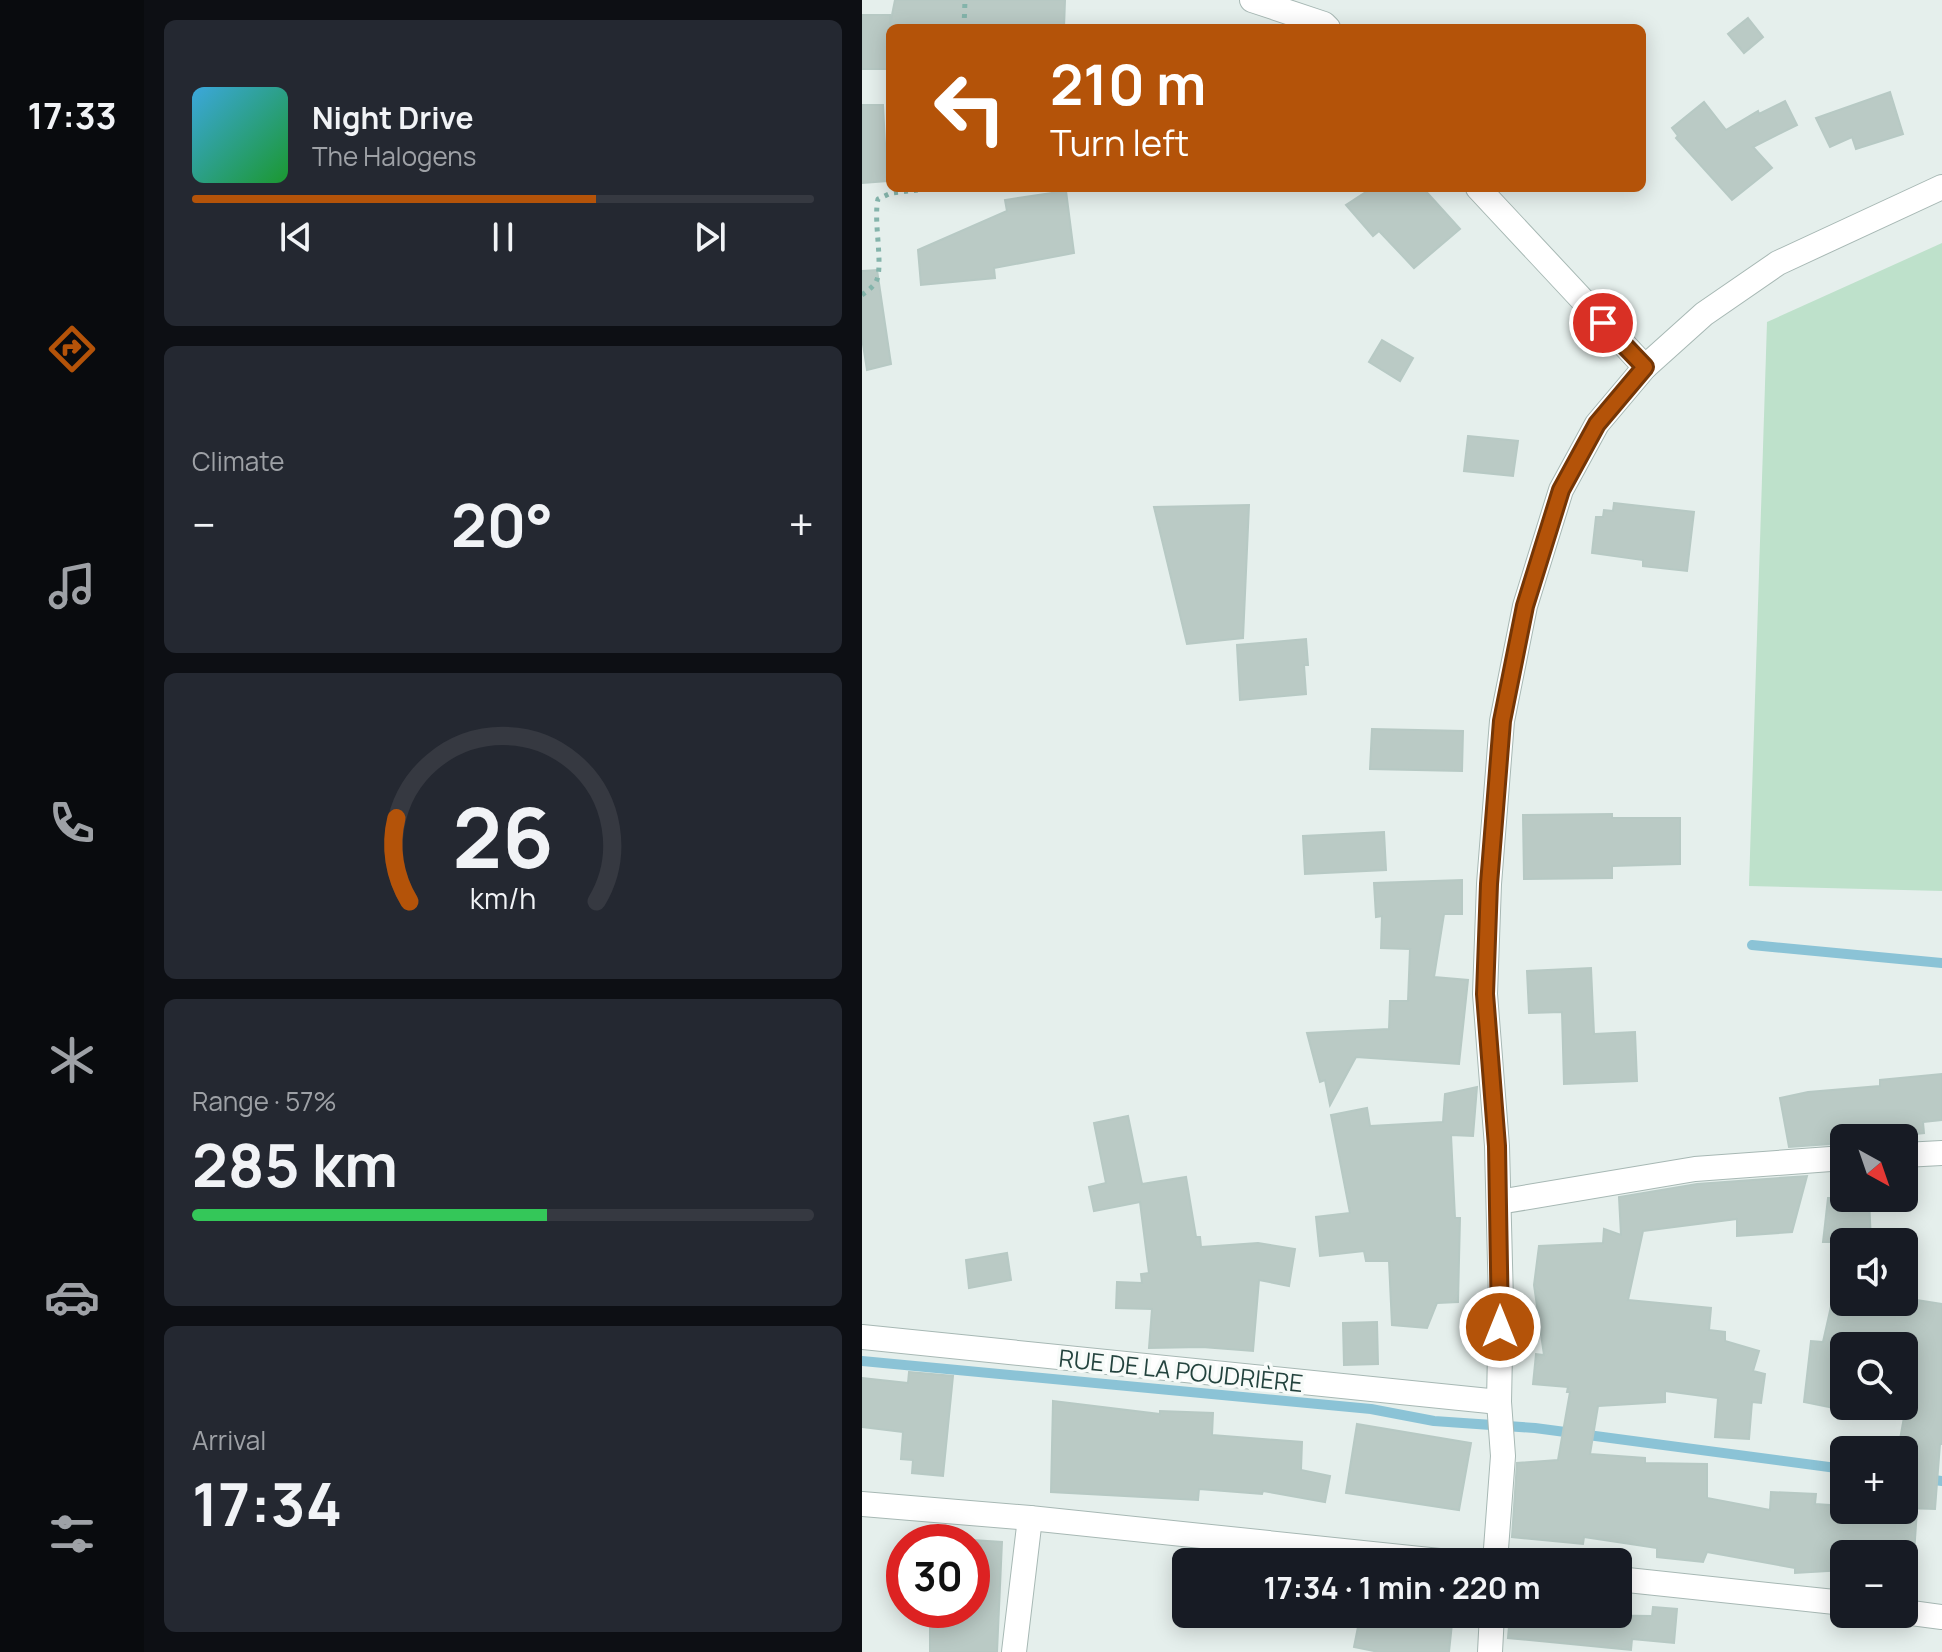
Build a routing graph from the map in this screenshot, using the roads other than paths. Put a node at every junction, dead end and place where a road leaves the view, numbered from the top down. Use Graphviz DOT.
graph roads {
  1 [pos="1252,0"];
  2 [pos="1324,24"];
  3 [pos="1942,187"];
  4 [pos="1482,192"];
  5 [pos="1645,367"];
  6 [pos="1942,1153"];
  7 [pos="1918,1154"];
  8 [pos="1830,1159"];
  9 [pos="1499,1202"];
  10 [pos="862,1337"];
  11 [pos="1499,1402"];
  12 [pos="862,1504"];
  13 [pos="1030,1518"];
  14 [pos="1316,1548"];
  15 [pos="1496,1548"];
  16 [pos="1632,1580"];
  17 [pos="1830,1602"];
  18 [pos="1918,1614"];
  19 [pos="1942,1617"];
  20 [pos="1491,1628"];
  21 [pos="1014,1652"];
  22 [pos="1490,1652"];
  1 -- 2 [label="street"];
  3 -- 5 [label="street"];
  4 -- 5 [label="street"];
  5 -- 9 [label="street"];
  6 -- 7 [label="street"];
  8 -- 9 [label="street"];
  9 -- 11 [label="street"];
  10 -- 11 [label="street, RUE DE LA POUDRIÈRE"];
  11 -- 15 [label="street"];
  12 -- 13 [label="street"];
  13 -- 14 [label="street"];
  13 -- 21 [label="street"];
  16 -- 17 [label="street"];
  18 -- 19 [label="street"];
  20 -- 22 [label="street"];
}
